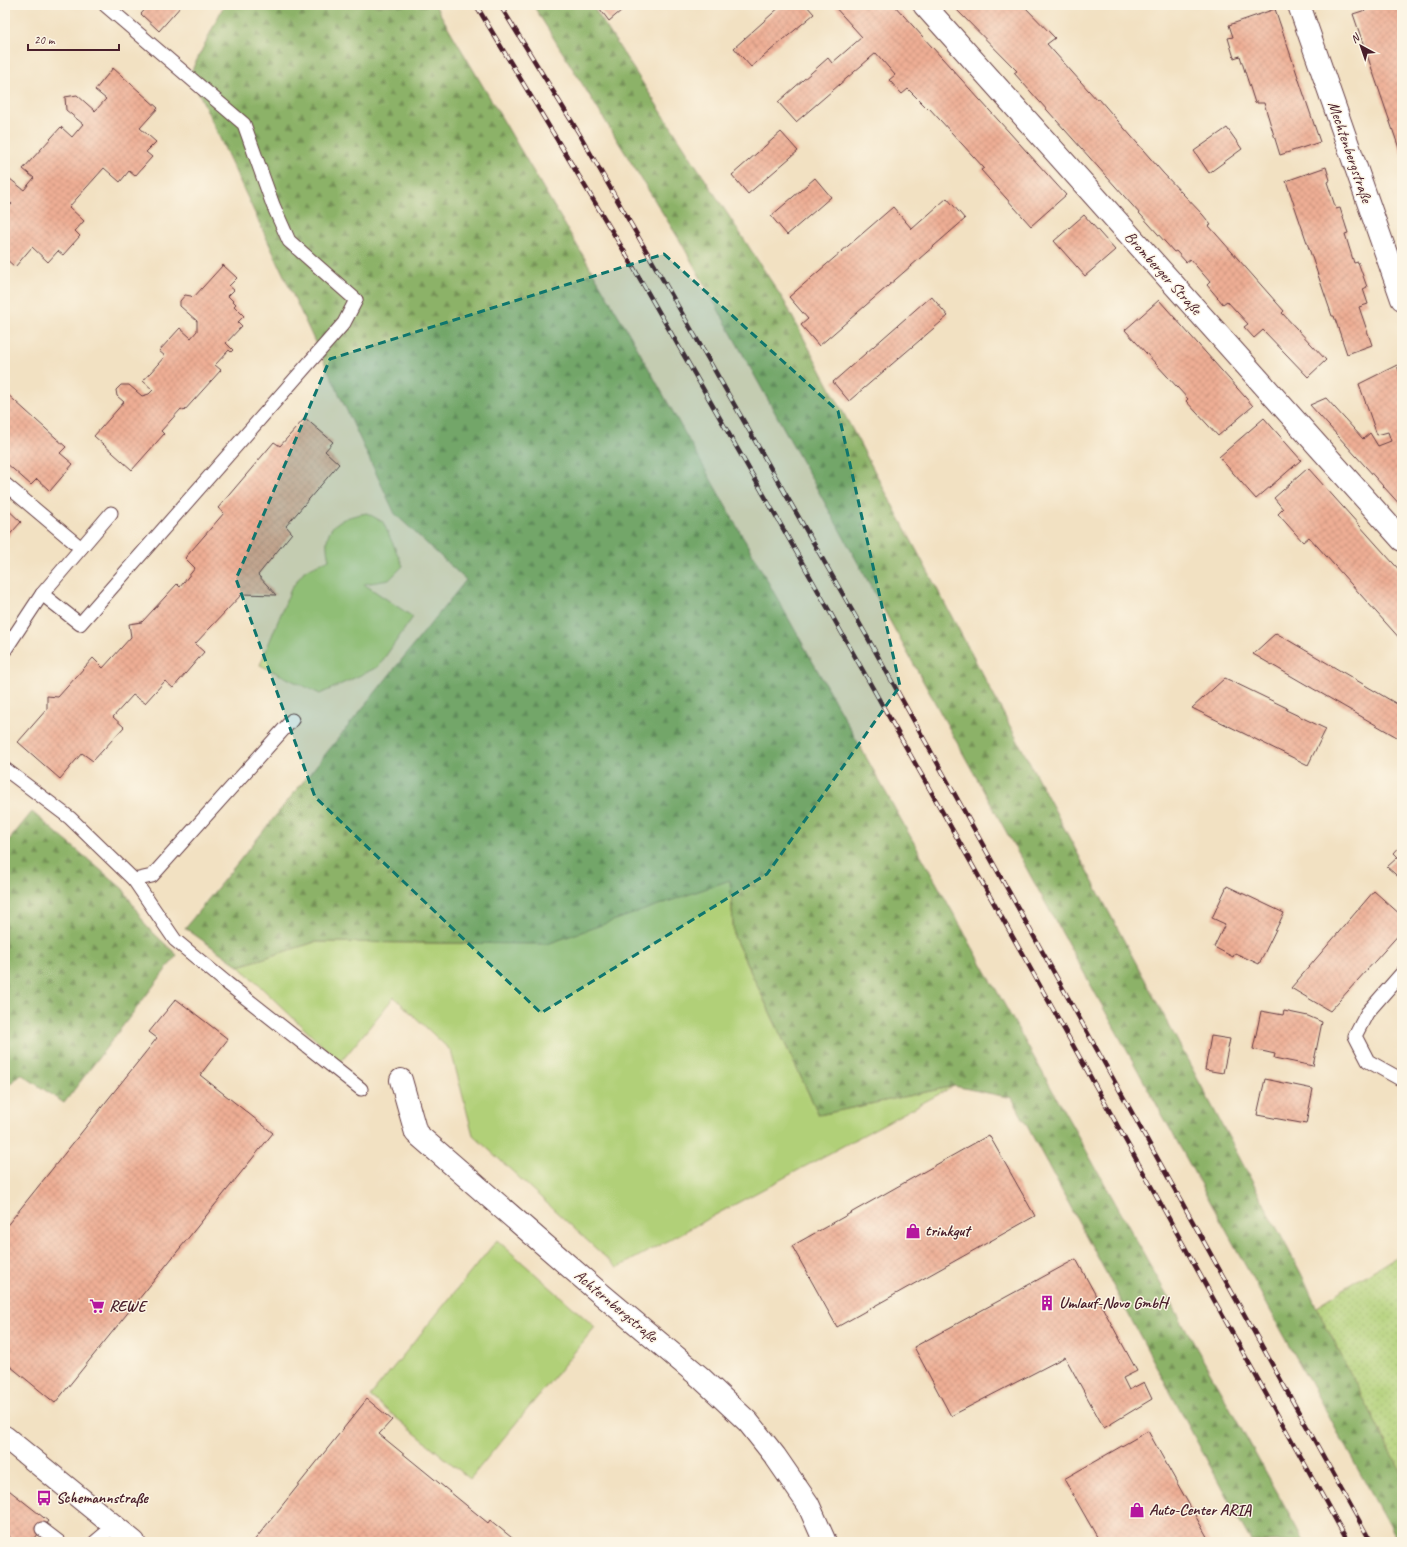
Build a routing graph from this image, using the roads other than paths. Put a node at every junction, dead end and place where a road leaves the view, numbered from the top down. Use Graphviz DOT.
graph roads {
  1 [pos="105,5"];
  2 [pos="924,5"];
  3 [pos="1299,5"];
  4 [pos="121,10"];
  5 [pos="1402,299"];
  6 [pos="5,484"];
  7 [pos="111,513"];
  8 [pos="1402,540"];
  9 [pos="81,548"];
  10 [pos="42,594"];
  11 [pos="5,650"];
  12 [pos="292,720"];
  13 [pos="5,769"];
  14 [pos="134,880"];
  15 [pos="1402,973"];
  16 [pos="401,1080"];
  17 [pos="1402,1080"];
  18 [pos="361,1089"];
  19 [pos="5,1437"];
  20 [pos="114,1526"];
  21 [pos="42,1529"];
  22 [pos="59,1542"];
  23 [pos="95,1542"];
  24 [pos="134,1542"];
  25 [pos="825,1542"];
  1 -- 4 [label="lane"];
  2 -- 8 [label="street, Bromberger Straße"];
  3 -- 5 [label="street, Mechtenbergstraße"];
  4 -- 10 [label="lane"];
  6 -- 9 [label="lane"];
  7 -- 9 [label="lane"];
  9 -- 10 [label="lane"];
  10 -- 11 [label="lane"];
  12 -- 14 [label="lane"];
  13 -- 14 [label="lane"];
  14 -- 18 [label="lane"];
  15 -- 17 [label="lane"];
  16 -- 25 [label="street, Achternbergstraße"];
  19 -- 20 [label="street"];
  20 -- 23 [label="lane"];
  20 -- 24 [label="street"];
  21 -- 22 [label="lane"];
}
